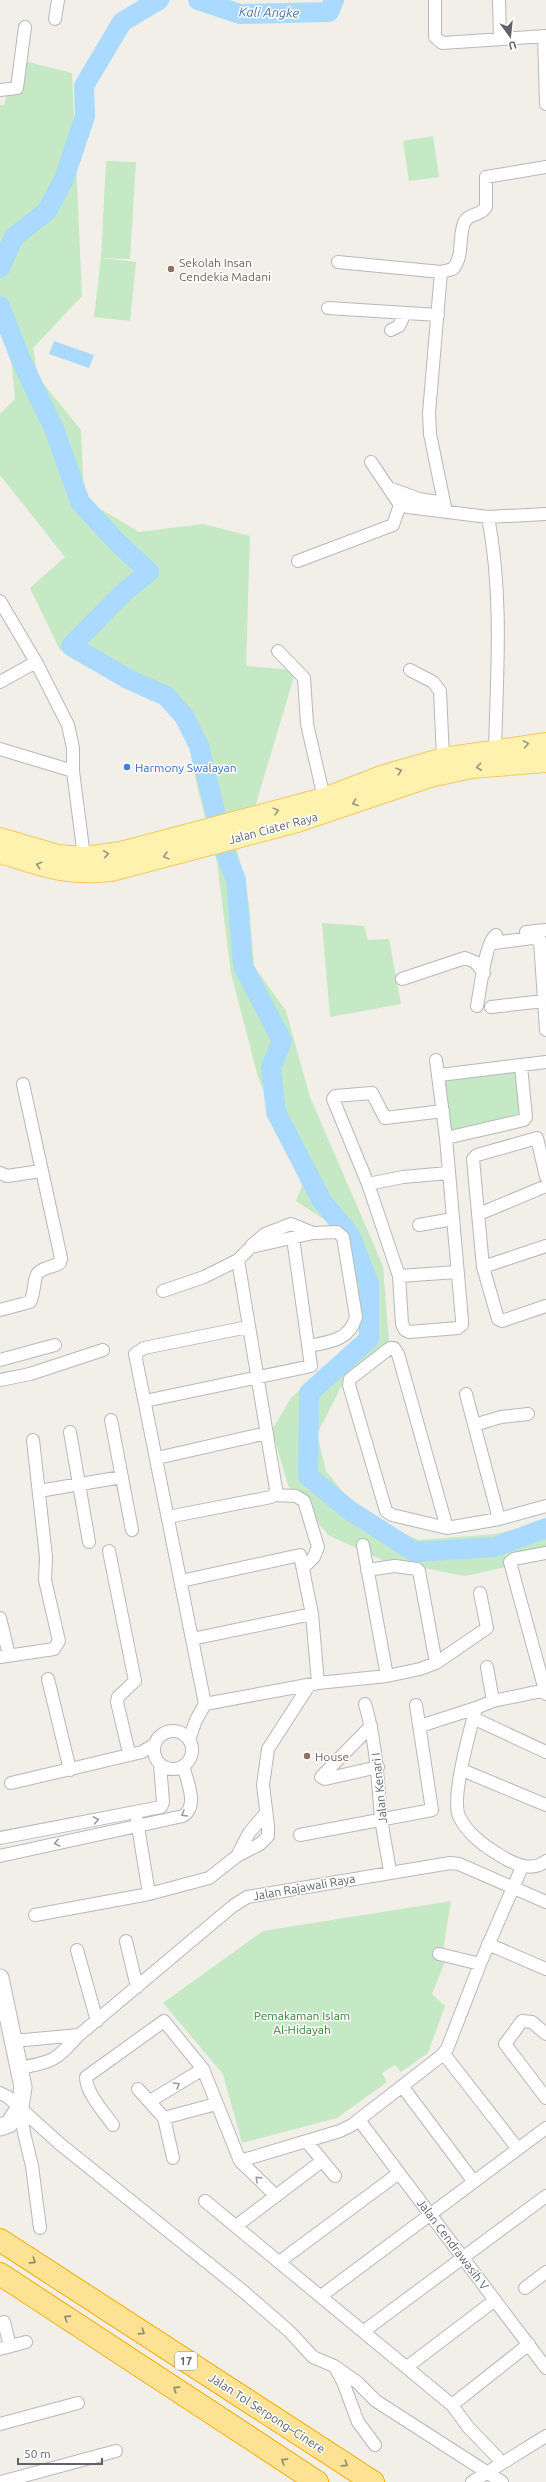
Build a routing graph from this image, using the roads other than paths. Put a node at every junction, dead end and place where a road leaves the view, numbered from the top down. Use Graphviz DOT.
graph roads {
  1 [pos="58,0"];
  2 [pos="435,0"];
  3 [pos="499,0"];
  4 [pos="55,19"];
  5 [pos="25,27"];
  6 [pos="545,36"];
  7 [pos="500,39"];
  8 [pos="0,90"];
  9 [pos="546,104"];
  10 [pos="546,166"];
  11 [pos="338,262"];
  12 [pos="441,272"];
  13 [pos="328,308"];
  14 [pos="405,313"];
  15 [pos="438,315"];
  16 [pos="391,330"];
  17 [pos="371,462"];
  18 [pos="389,488"];
  19 [pos="400,505"];
  20 [pos="445,508"];
  21 [pos="546,514"];
  22 [pos="488,517"];
  23 [pos="298,561"];
  24 [pos="0,601"];
  25 [pos="278,651"];
  26 [pos="36,662"];
  27 [pos="410,670"];
  28 [pos="0,682"];
  29 [pos="546,742"];
  30 [pos="0,749"];
  31 [pos="495,749"];
  32 [pos="443,758"];
  33 [pos="546,762"];
  34 [pos="73,771"];
  35 [pos="324,798"];
  36 [pos="239,829"];
  37 [pos="0,838"];
  38 [pos="202,838"];
  39 [pos="0,853"];
  40 [pos="84,857"];
  41 [pos="546,930"];
  42 [pos="494,943"];
  43 [pos="544,968"];
  44 [pos="484,973"];
  45 [pos="402,979"];
  46 [pos="544,1001"];
  47 [pos="477,1006"];
  48 [pos="491,1007"];
  49 [pos="546,1030"];
  50 [pos="436,1060"];
  51 [pos="546,1062"];
  52 [pos="521,1066"];
  53 [pos="440,1075"];
  54 [pos="23,1084"];
  55 [pos="443,1111"];
  56 [pos="446,1138"];
  57 [pos="42,1171"];
  58 [pos="0,1173"];
  59 [pos="448,1173"];
  60 [pos="546,1177"];
  61 [pos="368,1184"];
  62 [pos="546,1186"];
  63 [pos="479,1214"];
  64 [pos="452,1219"];
  65 [pos="420,1225"];
  66 [pos="313,1233"];
  67 [pos="292,1238"];
  68 [pos="546,1246"];
  69 [pos="251,1247"];
  70 [pos="238,1260"];
  71 [pos="483,1267"];
  72 [pos="457,1272"];
  73 [pos="398,1276"];
  74 [pos="163,1291"];
  75 [pos="546,1306"];
  76 [pos="0,1310"];
  77 [pos="248,1327"];
  78 [pos="55,1345"];
  79 [pos="308,1346"];
  80 [pos="103,1350"];
  81 [pos="0,1360"];
  82 [pos="257,1378"];
  83 [pos="0,1380"];
  84 [pos="466,1394"];
  85 [pos="145,1401"];
  86 [pos="528,1414"];
  87 [pos="112,1420"];
  88 [pos="474,1425"];
  89 [pos="70,1432"];
  90 [pos="267,1433"];
  91 [pos="33,1440"];
  92 [pos="157,1458"];
  93 [pos="122,1477"];
  94 [pos="80,1485"];
  95 [pos="39,1491"];
  96 [pos="273,1495"];
  97 [pos="546,1506"];
  98 [pos="168,1517"];
  99 [pos="499,1519"];
  100 [pos="447,1528"];
  101 [pos="132,1530"];
  102 [pos="89,1542"];
  103 [pos="363,1545"];
  104 [pos="109,1551"];
  105 [pos="546,1554"];
  106 [pos="304,1567"];
  107 [pos="367,1570"];
  108 [pos="181,1581"];
  109 [pos="480,1593"];
  110 [pos="312,1614"];
  111 [pos="0,1618"];
  112 [pos="192,1639"];
  113 [pos="5,1656"];
  114 [pos="436,1662"];
  115 [pos="487,1667"];
  116 [pos="387,1676"];
  117 [pos="48,1679"];
  118 [pos="313,1685"];
  119 [pos="546,1691"];
  120 [pos="493,1701"];
  121 [pos="205,1704"];
  122 [pos="365,1704"];
  123 [pos="416,1705"];
  124 [pos="475,1713"];
  125 [pos="371,1726"];
  126 [pos="420,1726"];
  127 [pos="185,1736"];
  128 [pos="546,1752"];
  129 [pos="129,1753"];
  130 [pos="157,1755"];
  131 [pos="183,1766"];
  132 [pos="378,1767"];
  133 [pos="70,1770"];
  134 [pos="462,1770"];
  135 [pos="11,1783"];
  136 [pos="546,1805"];
  137 [pos="135,1813"];
  138 [pos="382,1819"];
  139 [pos="139,1827"];
  140 [pos="300,1835"];
  141 [pos="0,1838"];
  142 [pos="2,1855"];
  143 [pos="546,1861"];
  144 [pos="522,1867"];
  145 [pos="390,1872"];
  146 [pos="513,1887"];
  147 [pos="149,1894"];
  148 [pos="546,1902"];
  149 [pos="35,1915"];
  150 [pos="126,1941"];
  151 [pos="488,1944"];
  152 [pos="77,1950"];
  153 [pos="443,1955"];
  154 [pos="480,1964"];
  155 [pos="546,1969"];
  156 [pos="0,1978"];
  157 [pos="137,1987"];
  158 [pos="96,2021"];
  159 [pos="546,2034"];
  160 [pos="79,2035"];
  161 [pos="60,2036"];
  162 [pos="13,2041"];
  163 [pos="65,2050"];
  164 [pos="444,2054"];
  165 [pos="19,2068"];
  166 [pos="203,2069"];
  167 [pos="402,2086"];
  168 [pos="138,2089"];
  169 [pos="0,2093"];
  170 [pos="546,2098"];
  171 [pos="150,2102"];
  172 [pos="216,2104"];
  173 [pos="20,2107"];
  174 [pos="164,2118"];
  175 [pos="359,2120"];
  176 [pos="113,2125"];
  177 [pos="0,2127"];
  178 [pos="546,2128"];
  179 [pos="307,2142"];
  180 [pos="518,2149"];
  181 [pos="173,2158"];
  182 [pos="240,2161"];
  183 [pos="322,2161"];
  184 [pos="399,2173"];
  185 [pos="335,2176"];
  186 [pos="474,2182"];
  187 [pos="276,2196"];
  188 [pos="546,2196"];
  189 [pos="205,2201"];
  190 [pos="430,2215"];
  191 [pos="236,2226"];
  192 [pos="40,2228"];
  193 [pos="0,2240"];
  194 [pos="463,2258"];
  195 [pos="279,2262"];
  196 [pos="545,2273"];
  197 [pos="0,2274"];
  198 [pos="525,2288"];
  199 [pos="321,2296"];
  200 [pos="495,2300"];
  201 [pos="4,2322"];
  202 [pos="364,2331"];
  203 [pos="26,2342"];
  204 [pos="529,2344"];
  205 [pos="5,2348"];
  206 [pos="334,2366"];
  207 [pos="408,2367"];
  208 [pos="546,2368"];
  209 [pos="78,2403"];
  210 [pos="452,2405"];
  211 [pos="0,2424"];
  212 [pos="546,2436"];
  213 [pos="375,2445"];
  214 [pos="116,2451"];
  215 [pos="497,2458"];
  216 [pos="486,2472"];
  217 [pos="1,2482"];
  218 [pos="317,2482"];
  219 [pos="373,2482"];
  220 [pos="472,2482"];
  221 [pos="502,2482"];
  1 -- 4 [label="street"];
  2 -- 7 [label="street"];
  3 -- 7 [label="street"];
  5 -- 8 [label="street"];
  6 -- 7 [label="street"];
  6 -- 9 [label="street"];
  10 -- 12 [label="street"];
  11 -- 12 [label="street"];
  12 -- 15 [label="street"];
  13 -- 14 [label="street"];
  14 -- 15 [label="street"];
  14 -- 16 [label="street"];
  15 -- 20 [label="street"];
  17 -- 18 [label="street"];
  18 -- 19 [label="street"];
  18 -- 20 [label="street"];
  19 -- 20 [label="street"];
  19 -- 23 [label="street"];
  20 -- 22 [label="street"];
  21 -- 22 [label="street"];
  22 -- 31 [label="street"];
  24 -- 26 [label="street"];
  25 -- 35 [label="street"];
  26 -- 28 [label="street"];
  26 -- 34 [label="street"];
  27 -- 32 [label="street"];
  31 -- 29 [label="main road, Jalan Ciater Raya, one-way"];
  30 -- 34 [label="street"];
  31 -- 32 [label="main road, Jalan Ciater Raya"];
  35 -- 32 [label="main road, Jalan Ciater Raya, one-way"];
  33 -- 36 [label="main road, Jalan Ciater Raya, one-way"];
  34 -- 40 [label="street"];
  36 -- 35 [label="main road, Jalan Ciater Raya, one-way"];
  36 -- 38 [label="main road, Jalan Ciater Raya"];
  37 -- 40 [label="main road, Jalan Ciater Raya"];
  38 -- 39 [label="main road, Jalan Ciater Raya, one-way"];
  40 -- 38 [label="main road, Jalan Ciater Raya, one-way"];
  41 -- 44 [label="street"];
  42 -- 43 [label="street"];
  43 -- 46 [label="street"];
  44 -- 45 [label="street"];
  44 -- 47 [label="street"];
  46 -- 48 [label="street"];
  46 -- 49 [label="street"];
  50 -- 53 [label="street"];
  51 -- 52 [label="street"];
  52 -- 53 [label="street"];
  52 -- 56 [label="street"];
  53 -- 55 [label="street"];
  54 -- 57 [label="street"];
  55 -- 56 [label="street"];
  55 -- 61 [label="street"];
  56 -- 59 [label="street"];
  57 -- 58 [label="street"];
  57 -- 76 [label="street"];
  59 -- 61 [label="street"];
  59 -- 64 [label="street"];
  60 -- 63 [label="street"];
  61 -- 73 [label="street"];
  62 -- 63 [label="street"];
  63 -- 71 [label="street"];
  64 -- 65 [label="street"];
  64 -- 72 [label="street"];
  66 -- 67 [label="street"];
  66 -- 69 [label="street"];
  66 -- 79 [label="street"];
  67 -- 69 [label="street"];
  67 -- 79 [label="street"];
  68 -- 71 [label="street"];
  69 -- 70 [label="street"];
  70 -- 74 [label="street"];
  70 -- 77 [label="street"];
  71 -- 75 [label="street"];
  72 -- 73 [label="street"];
  72 -- 73 [label="street"];
  77 -- 82 [label="street"];
  77 -- 85 [label="street"];
  78 -- 81 [label="street"];
  79 -- 82 [label="street"];
  80 -- 83 [label="street"];
  82 -- 85 [label="street"];
  82 -- 90 [label="street"];
  84 -- 88 [label="street"];
  85 -- 92 [label="street"];
  86 -- 88 [label="street"];
  87 -- 93 [label="street"];
  88 -- 99 [label="street"];
  89 -- 94 [label="street"];
  90 -- 92 [label="street"];
  90 -- 96 [label="street"];
  91 -- 95 [label="street"];
  92 -- 98 [label="street"];
  93 -- 94 [label="street"];
  93 -- 101 [label="street"];
  94 -- 95 [label="street"];
  94 -- 102 [label="street"];
  95 -- 113 [label="street"];
  96 -- 98 [label="street"];
  96 -- 106 [label="street"];
  97 -- 99 [label="street"];
  98 -- 108 [label="street"];
  99 -- 100 [label="street"];
  100 -- 100 [label="street"];
  103 -- 107 [label="street"];
  104 -- 129 [label="street"];
  105 -- 119 [label="street"];
  106 -- 108 [label="street"];
  106 -- 110 [label="street"];
  107 -- 114 [label="street"];
  107 -- 116 [label="street"];
  108 -- 112 [label="street"];
  109 -- 114 [label="street"];
  110 -- 112 [label="street"];
  110 -- 118 [label="street"];
  111 -- 113 [label="street"];
  112 -- 121 [label="street"];
  114 -- 116 [label="street"];
  115 -- 120 [label="street"];
  116 -- 118 [label="street"];
  117 -- 133 [label="street"];
  118 -- 121 [label="street"];
  118 -- 147 [label="street"];
  119 -- 120 [label="street"];
  120 -- 124 [label="street"];
  121 -- 127 [label="street"];
  122 -- 125 [label="street, Jalan Kenari I"];
  123 -- 126 [label="street"];
  124 -- 126 [label="street"];
  124 -- 128 [label="street"];
  124 -- 134 [label="street"];
  125 -- 132 [label="street, Jalan Kenari I"];
  125 -- 132 [label="street"];
  126 -- 138 [label="street"];
  127 -- 130 [label="street"];
  127 -- 131 [label="street"];
  129 -- 130 [label="street"];
  129 -- 133 [label="street"];
  130 -- 131 [label="street"];
  130 -- 137 [label="street"];
  131 -- 139 [label="street, one-way"];
  132 -- 138 [label="street, Jalan Kenari I"];
  133 -- 135 [label="street"];
  134 -- 136 [label="street"];
  134 -- 144 [label="street"];
  137 -- 139 [label="street"];
  141 -- 137 [label="street, one-way"];
  138 -- 140 [label="street"];
  138 -- 145 [label="street, Jalan Kenari I"];
  139 -- 142 [label="street, one-way"];
  139 -- 147 [label="street"];
  141 -- 142 [label="street"];
  143 -- 144 [label="street"];
  144 -- 146 [label="street"];
  145 -- 146 [label="street, Jalan Rajawali Raya"];
  145 -- 157 [label="street, Jalan Rajawali Raya"];
  146 -- 148 [label="street, Jalan Rajawali Raya"];
  146 -- 151 [label="street"];
  147 -- 149 [label="street"];
  150 -- 157 [label="street"];
  151 -- 154 [label="street"];
  151 -- 155 [label="street"];
  152 -- 158 [label="street"];
  153 -- 154 [label="street"];
  154 -- 164 [label="street"];
  156 -- 162 [label="street"];
  157 -- 158 [label="street, Jalan Rajawali Raya"];
  158 -- 160 [label="street, Jalan Rajawali Raya"];
  159 -- 170 [label="street"];
  160 -- 161 [label="street"];
  160 -- 163 [label="street, Jalan Rajawali Raya"];
  161 -- 162 [label="street"];
  161 -- 163 [label="street"];
  162 -- 165 [label="street"];
  163 -- 165 [label="street, Jalan Rajawali Raya"];
  164 -- 167 [label="street"];
  164 -- 180 [label="street"];
  165 -- 173 [label="street"];
  171 -- 166 [label="street, one-way"];
  166 -- 172 [label="street"];
  166 -- 176 [label="street"];
  167 -- 175 [label="street"];
  167 -- 186 [label="street"];
  168 -- 171 [label="street"];
  169 -- 173 [label="street"];
  171 -- 174 [label="street"];
  172 -- 174 [label="street"];
  172 -- 182 [label="street"];
  173 -- 177 [label="street"];
  173 -- 192 [label="street"];
  173 -- 206 [label="street"];
  174 -- 181 [label="street"];
  175 -- 179 [label="street"];
  175 -- 184 [label="street, Jalan Cendrawasih V"];
  178 -- 180 [label="street"];
  179 -- 182 [label="street"];
  179 -- 183 [label="street"];
  180 -- 186 [label="street"];
  187 -- 182 [label="street, one-way"];
  183 -- 185 [label="street"];
  183 -- 187 [label="street"];
  184 -- 190 [label="street, Jalan Cendrawasih V"];
  184 -- 195 [label="street"];
  186 -- 190 [label="street"];
  187 -- 191 [label="street"];
  188 -- 194 [label="street"];
  189 -- 191 [label="street"];
  190 -- 194 [label="street, Jalan Cendrawasih V"];
  190 -- 199 [label="street"];
  191 -- 195 [label="street"];
  193 -- 219 [label="highway, Jalan Tol Serpong–Cinere / 17, one-way"];
  194 -- 200 [label="street, Jalan Cendrawasih V"];
  194 -- 202 [label="street"];
  195 -- 199 [label="street"];
  196 -- 198 [label="street"];
  218 -- 197 [label="highway, 17, one-way"];
  199 -- 202 [label="street"];
  200 -- 204 [label="street, Jalan Cendrawasih V"];
  200 -- 207 [label="street"];
  201 -- 205 [label="street"];
  202 -- 207 [label="street"];
  203 -- 205 [label="street"];
  204 -- 208 [label="street, Jalan Cendrawasih V"];
  204 -- 210 [label="street"];
  206 -- 213 [label="street"];
  206 -- 216 [label="street"];
  207 -- 210 [label="street"];
  209 -- 211 [label="street"];
  210 -- 215 [label="street"];
  212 -- 216 [label="street"];
  214 -- 217 [label="street"];
  216 -- 220 [label="street"];
  216 -- 221 [label="street"];
}
